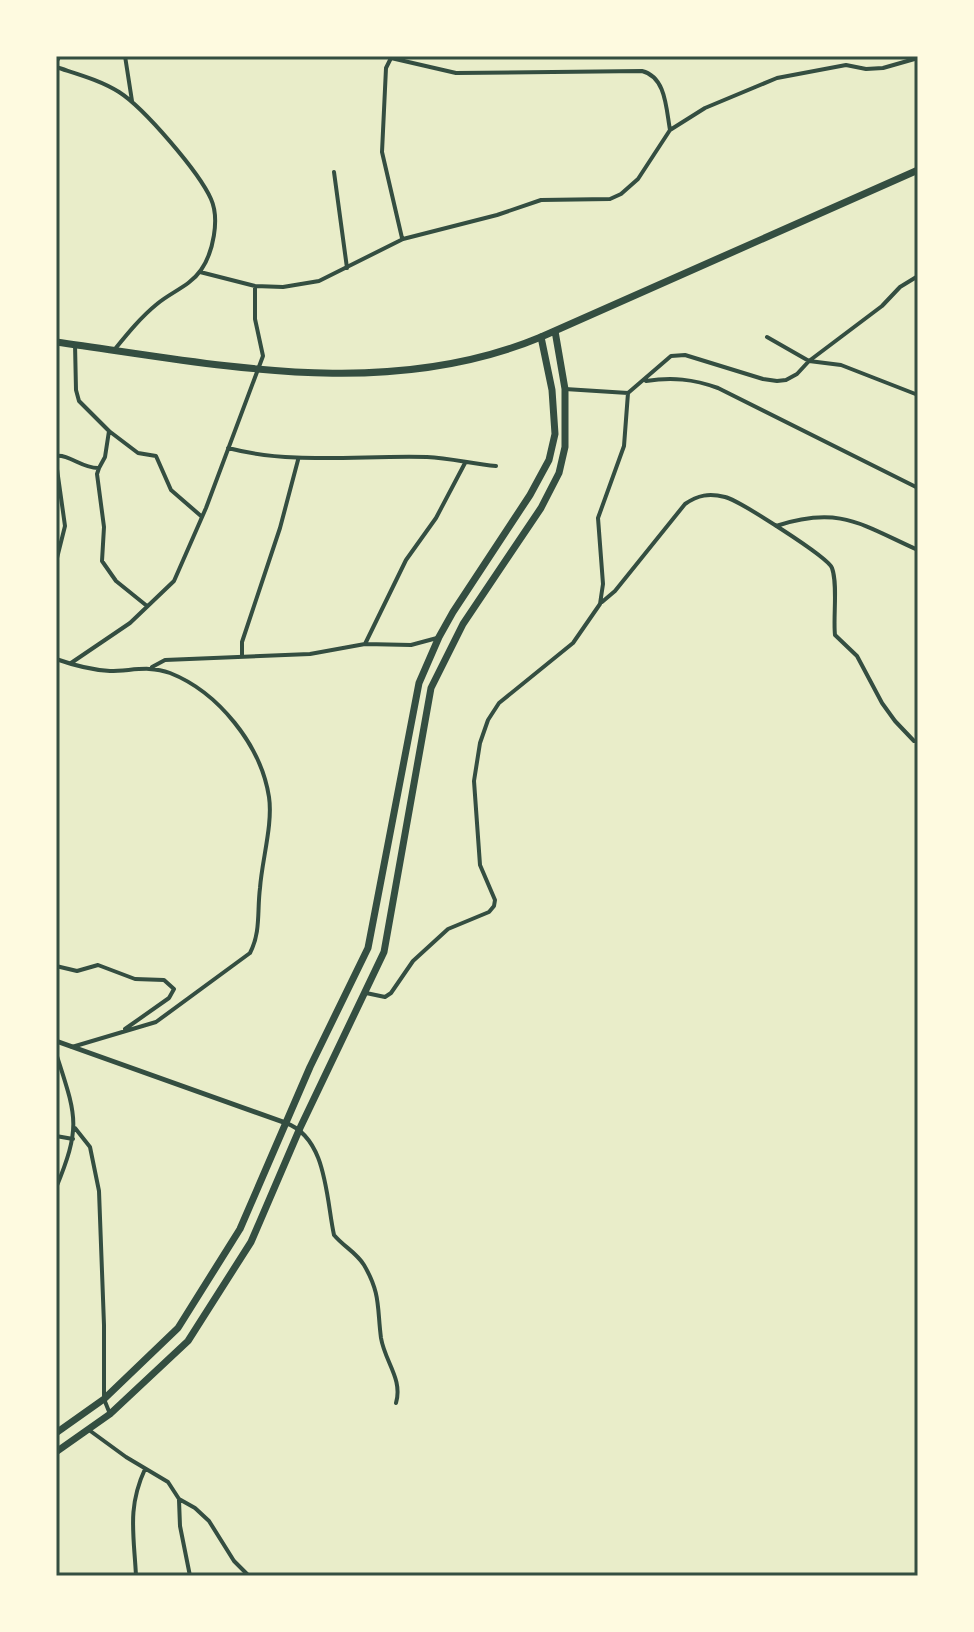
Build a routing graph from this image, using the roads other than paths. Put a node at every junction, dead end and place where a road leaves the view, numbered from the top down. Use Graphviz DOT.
graph roads {
  1 [pos="59,56"];
  2 [pos="125,56"];
  3 [pos="391,57"];
  4 [pos="918,58"];
  5 [pos="56,64"];
  6 [pos="132,101"];
  7 [pos="670,130"];
  8 [pos="918,170"];
  9 [pos="334,172"];
  10 [pos="403,239"];
  11 [pos="347,268"];
  12 [pos="200,272"];
  13 [pos="918,276"];
  14 [pos="255,286"];
  15 [pos="555,331"];
  16 [pos="541,337"];
  17 [pos="767,337"];
  18 [pos="56,342"];
  19 [pos="75,344"];
  20 [pos="115,350"];
  21 [pos="809,361"];
  22 [pos="259,369"];
  23 [pos="645,381"];
  24 [pos="565,389"];
  25 [pos="628,393"];
  26 [pos="918,395"];
  27 [pos="109,431"];
  28 [pos="228,448"];
  29 [pos="56,456"];
  30 [pos="298,459"];
  31 [pos="56,462"];
  32 [pos="465,463"];
  33 [pos="496,466"];
  34 [pos="99,468"];
  35 [pos="918,488"];
  36 [pos="201,516"];
  37 [pos="775,526"];
  38 [pos="918,550"];
  39 [pos="56,562"];
  40 [pos="600,604"];
  41 [pos="148,607"];
  42 [pos="439,637"];
  43 [pos="365,644"];
  44 [pos="452,645"];
  45 [pos="242,657"];
  46 [pos="56,659"];
  47 [pos="69,664"];
  48 [pos="152,667"];
  49 [pos="918,741"];
  50 [pos="56,966"];
  51 [pos="364,993"];
  52 [pos="123,1031"];
  53 [pos="56,1041"];
  54 [pos="71,1048"];
  55 [pos="56,1053"];
  56 [pos="286,1123"];
  57 [pos="75,1128"];
  58 [pos="300,1128"];
  59 [pos="56,1136"];
  60 [pos="73,1139"];
  61 [pos="56,1188"];
  62 [pos="104,1399"];
  63 [pos="396,1403"];
  64 [pos="110,1414"];
  65 [pos="89,1430"];
  66 [pos="56,1433"];
  67 [pos="56,1452"];
  68 [pos="145,1469"];
  69 [pos="179,1499"];
  70 [pos="136,1576"];
  71 [pos="190,1576"];
  72 [pos="249,1576"];
  1 -- 5 [label="street"];
  2 -- 6 [label="street"];
  3 -- 7 [label="street"];
  3 -- 10 [label="street"];
  4 -- 7 [label="street"];
  5 -- 6 [label="street"];
  6 -- 12 [label="street"];
  7 -- 10 [label="street"];
  8 -- 15 [label="main road"];
  9 -- 11 [label="street"];
  10 -- 11 [label="street"];
  11 -- 14 [label="street"];
  12 -- 14 [label="street"];
  12 -- 20 [label="street"];
  13 -- 21 [label="street"];
  14 -- 22 [label="street"];
  15 -- 16 [label="main road"];
  15 -- 24 [label="main road"];
  16 -- 22 [label="main road"];
  16 -- 42 [label="main road"];
  17 -- 21 [label="street"];
  18 -- 19 [label="main road"];
  19 -- 20 [label="main road"];
  19 -- 27 [label="street"];
  20 -- 22 [label="main road"];
  21 -- 23 [label="street"];
  21 -- 26 [label="street"];
  22 -- 28 [label="street"];
  23 -- 25 [label="street"];
  23 -- 35 [label="street"];
  24 -- 25 [label="street"];
  24 -- 44 [label="main road"];
  25 -- 40 [label="street"];
  27 -- 34 [label="street"];
  27 -- 36 [label="street"];
  28 -- 30 [label="street"];
  28 -- 36 [label="street"];
  29 -- 34 [label="street"];
  30 -- 32 [label="street"];
  30 -- 45 [label="street"];
  31 -- 39 [label="street"];
  32 -- 33 [label="street"];
  32 -- 43 [label="street"];
  34 -- 41 [label="street"];
  36 -- 41 [label="street"];
  37 -- 38 [label="street"];
  37 -- 40 [label="street"];
  37 -- 49 [label="street"];
  40 -- 51 [label="street"];
  41 -- 47 [label="street"];
  42 -- 43 [label="street"];
  42 -- 44 [label="main road"];
  42 -- 56 [label="main road"];
  43 -- 45 [label="street"];
  44 -- 51 [label="main road"];
  45 -- 48 [label="street"];
  46 -- 47 [label="street"];
  47 -- 48 [label="street"];
  48 -- 52 [label="street"];
  50 -- 52 [label="street"];
  51 -- 58 [label="main road"];
  52 -- 54 [label="street"];
  53 -- 54 [label="street"];
  54 -- 56 [label="street"];
  55 -- 57 [label="street"];
  56 -- 58 [label="street"];
  56 -- 62 [label="main road"];
  57 -- 60 [label="street"];
  57 -- 62 [label="street"];
  58 -- 63 [label="street"];
  58 -- 64 [label="main road"];
  59 -- 60 [label="street"];
  60 -- 61 [label="street"];
  62 -- 64 [label="street"];
  62 -- 66 [label="main road"];
  64 -- 65 [label="main road"];
  65 -- 67 [label="main road"];
  65 -- 68 [label="street"];
  68 -- 69 [label="street"];
  68 -- 70 [label="street"];
  69 -- 71 [label="street"];
  69 -- 72 [label="street"];
}
